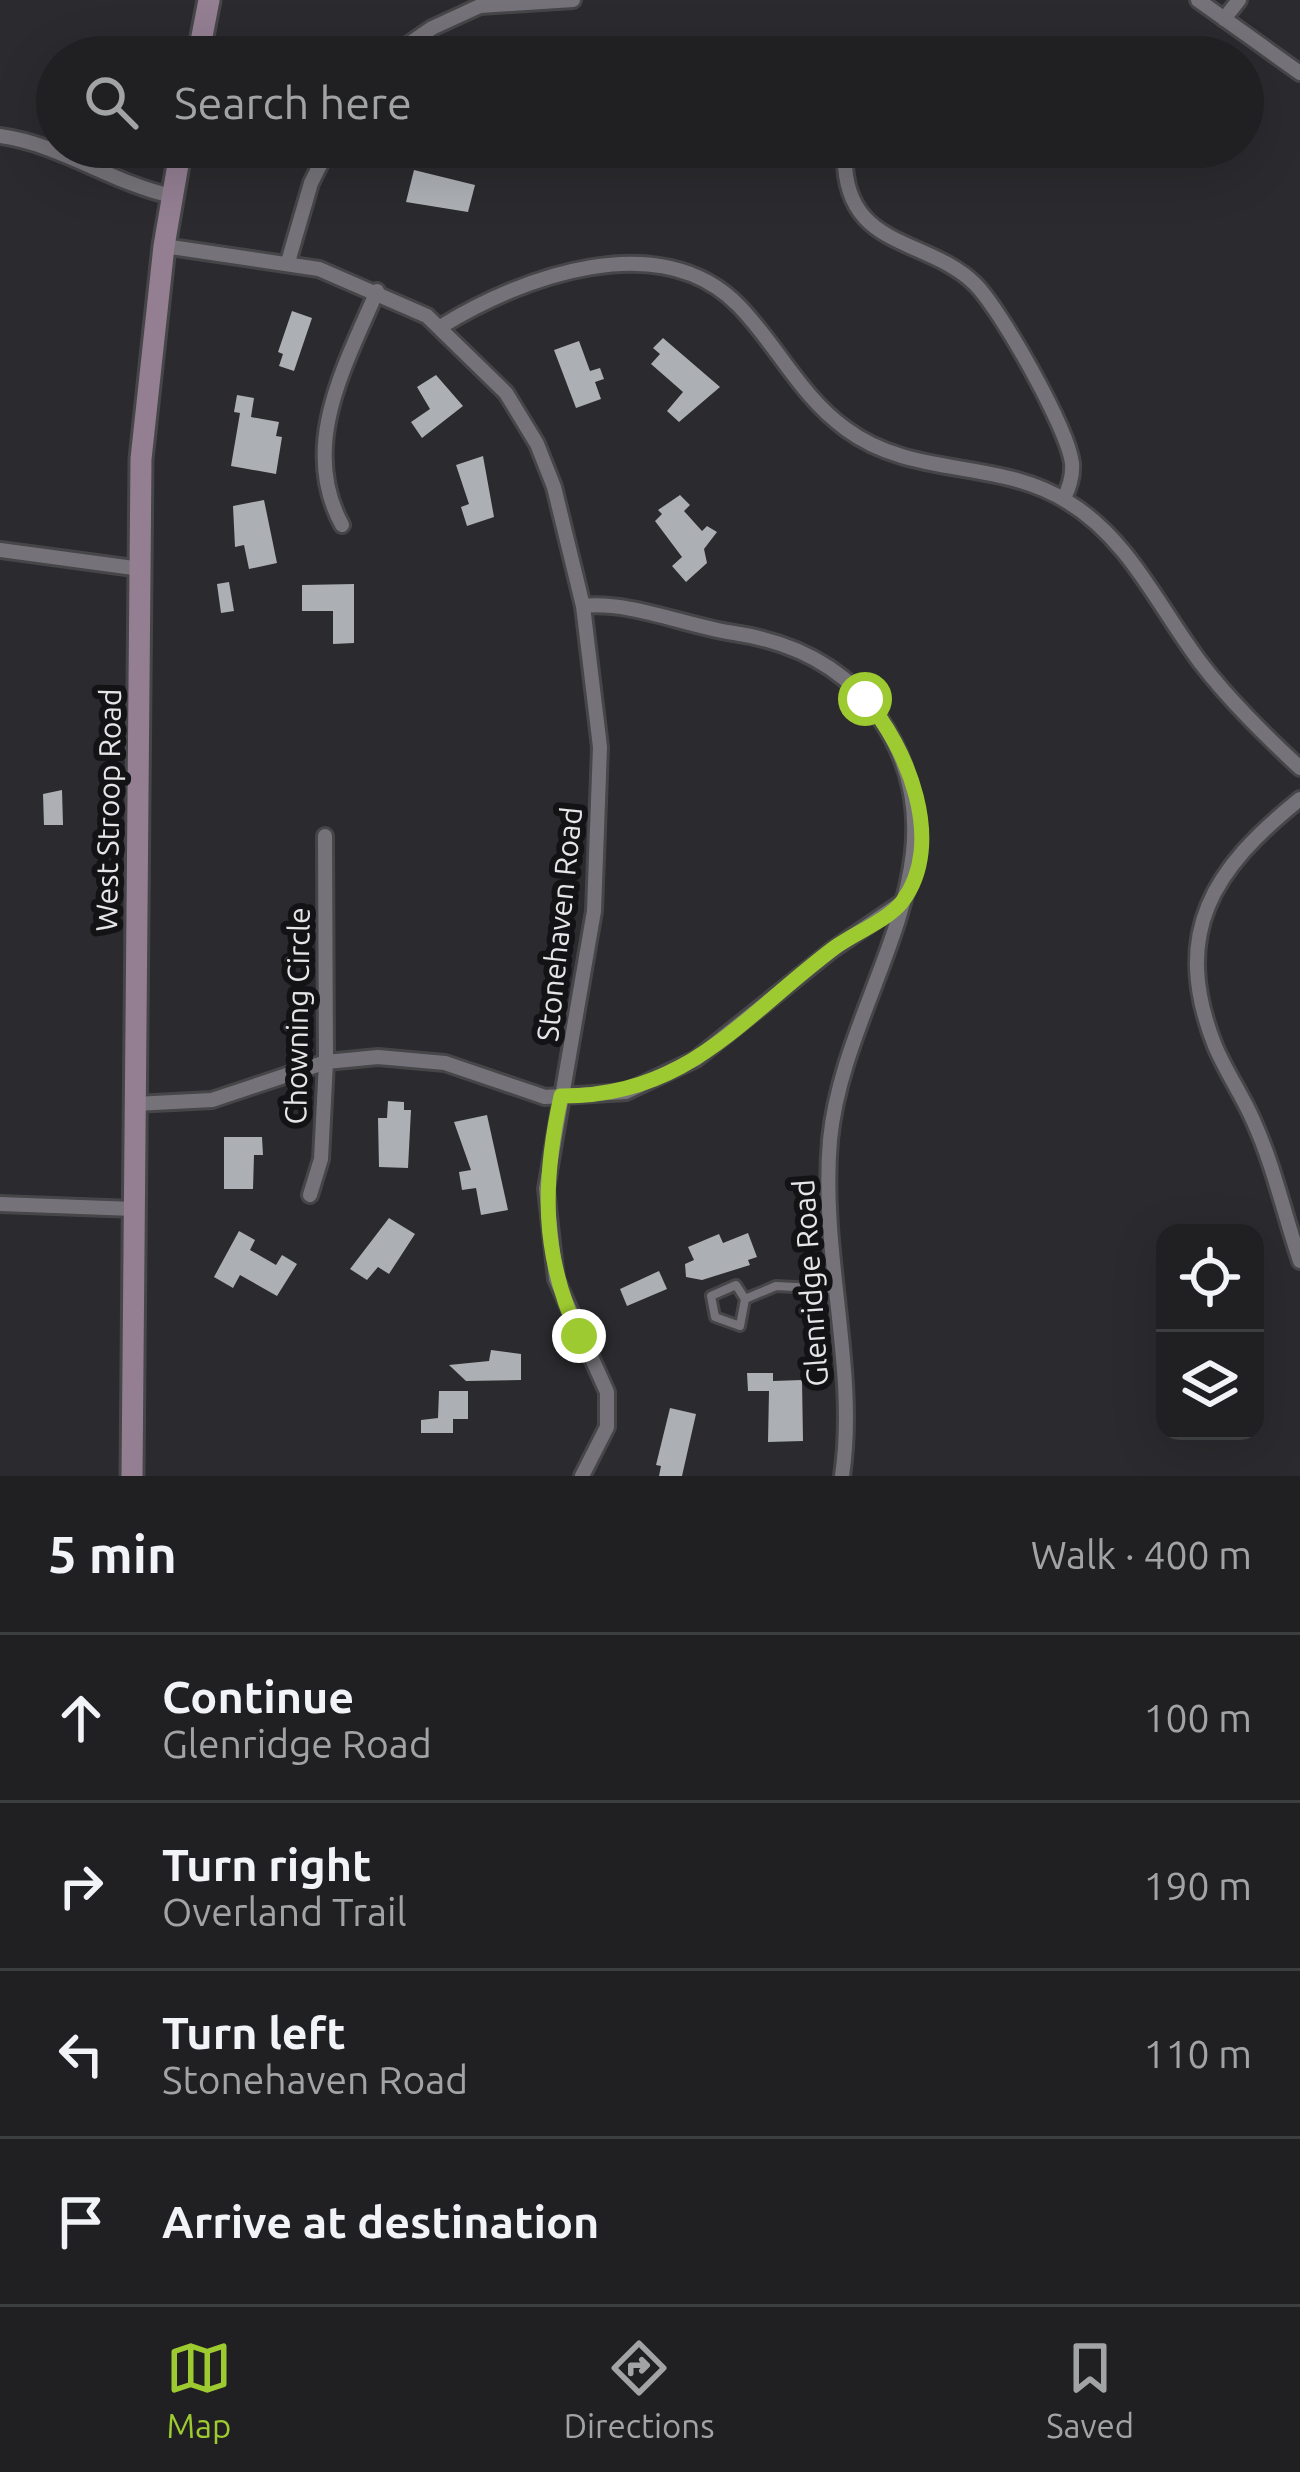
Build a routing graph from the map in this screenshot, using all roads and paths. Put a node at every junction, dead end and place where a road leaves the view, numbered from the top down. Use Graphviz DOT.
graph roads {
  1 [pos="209,0"];
  2 [pos="573,0"];
  3 [pos="1198,0"];
  4 [pos="1239,0"];
  5 [pos="1224,20"];
  6 [pos="202,36"];
  7 [pos="420,36"];
  8 [pos="1247,36"];
  9 [pos="1264,48"];
  10 [pos="1300,73"];
  11 [pos="0,136"];
  12 [pos="36,145"];
  13 [pos="86,168"];
  14 [pos="177,168"];
  15 [pos="319,168"];
  16 [pos="848,168"];
  17 [pos="172,196"];
  18 [pos="164,246"];
  19 [pos="288,262"];
  20 [pos="377,291"];
  21 [pos="442,326"];
  22 [pos="1064,499"];
  23 [pos="342,525"];
  24 [pos="0,550"];
  25 [pos="141,568"];
  26 [pos="583,606"];
  27 [pos="1300,768"];
  28 [pos="1300,799"];
  29 [pos="325,836"];
  30 [pos="901,903"];
  31 [pos="326,1062"];
  32 [pos="561,1096"];
  33 [pos="135,1105"];
  34 [pos="310,1195"];
  35 [pos="0,1204"];
  36 [pos="134,1209"];
  37 [pos="1300,1261"];
  38 [pos="832,1289"];
  39 [pos="745,1299"];
  40 [pos="132,1476"];
  41 [pos="582,1476"];
  42 [pos="842,1476"];
  1 -- 6 [label="main road"];
  2 -- 7 [label="street"];
  3 -- 5 [label="street"];
  4 -- 5 [label="street"];
  5 -- 8 [label="street"];
  9 -- 10 [label="street"];
  11 -- 12 [label="street"];
  13 -- 17 [label="street"];
  14 -- 17 [label="main road, West Stroop Road"];
  15 -- 19 [label="street"];
  16 -- 22 [label="street"];
  17 -- 18 [label="main road, West Stroop Road"];
  18 -- 19 [label="street, Stonehaven Road"];
  18 -- 25 [label="main road, West Stroop Road"];
  19 -- 20 [label="street, Stonehaven Road"];
  20 -- 21 [label="street, Stonehaven Road"];
  20 -- 23 [label="street"];
  21 -- 22 [label="street"];
  21 -- 26 [label="street, Stonehaven Road"];
  22 -- 27 [label="street"];
  24 -- 25 [label="street"];
  25 -- 33 [label="main road, West Stroop Road"];
  26 -- 30 [label="street, Glenridge Road"];
  26 -- 32 [label="street, Stonehaven Road"];
  28 -- 37 [label="street"];
  29 -- 31 [label="street, Chowning Circle"];
  30 -- 32 [label="street"];
  30 -- 38 [label="street, Glenridge Road"];
  31 -- 32 [label="street"];
  31 -- 33 [label="street"];
  31 -- 34 [label="street, Chowning Circle"];
  32 -- 41 [label="street, Stonehaven Road"];
  33 -- 36 [label="main road, West Stroop Road"];
  35 -- 36 [label="street"];
  36 -- 40 [label="main road, West Stroop Road"];
  38 -- 39 [label="lane"];
  38 -- 42 [label="street, Glenridge Road"];
  39 -- 39 [label="lane"];
}
